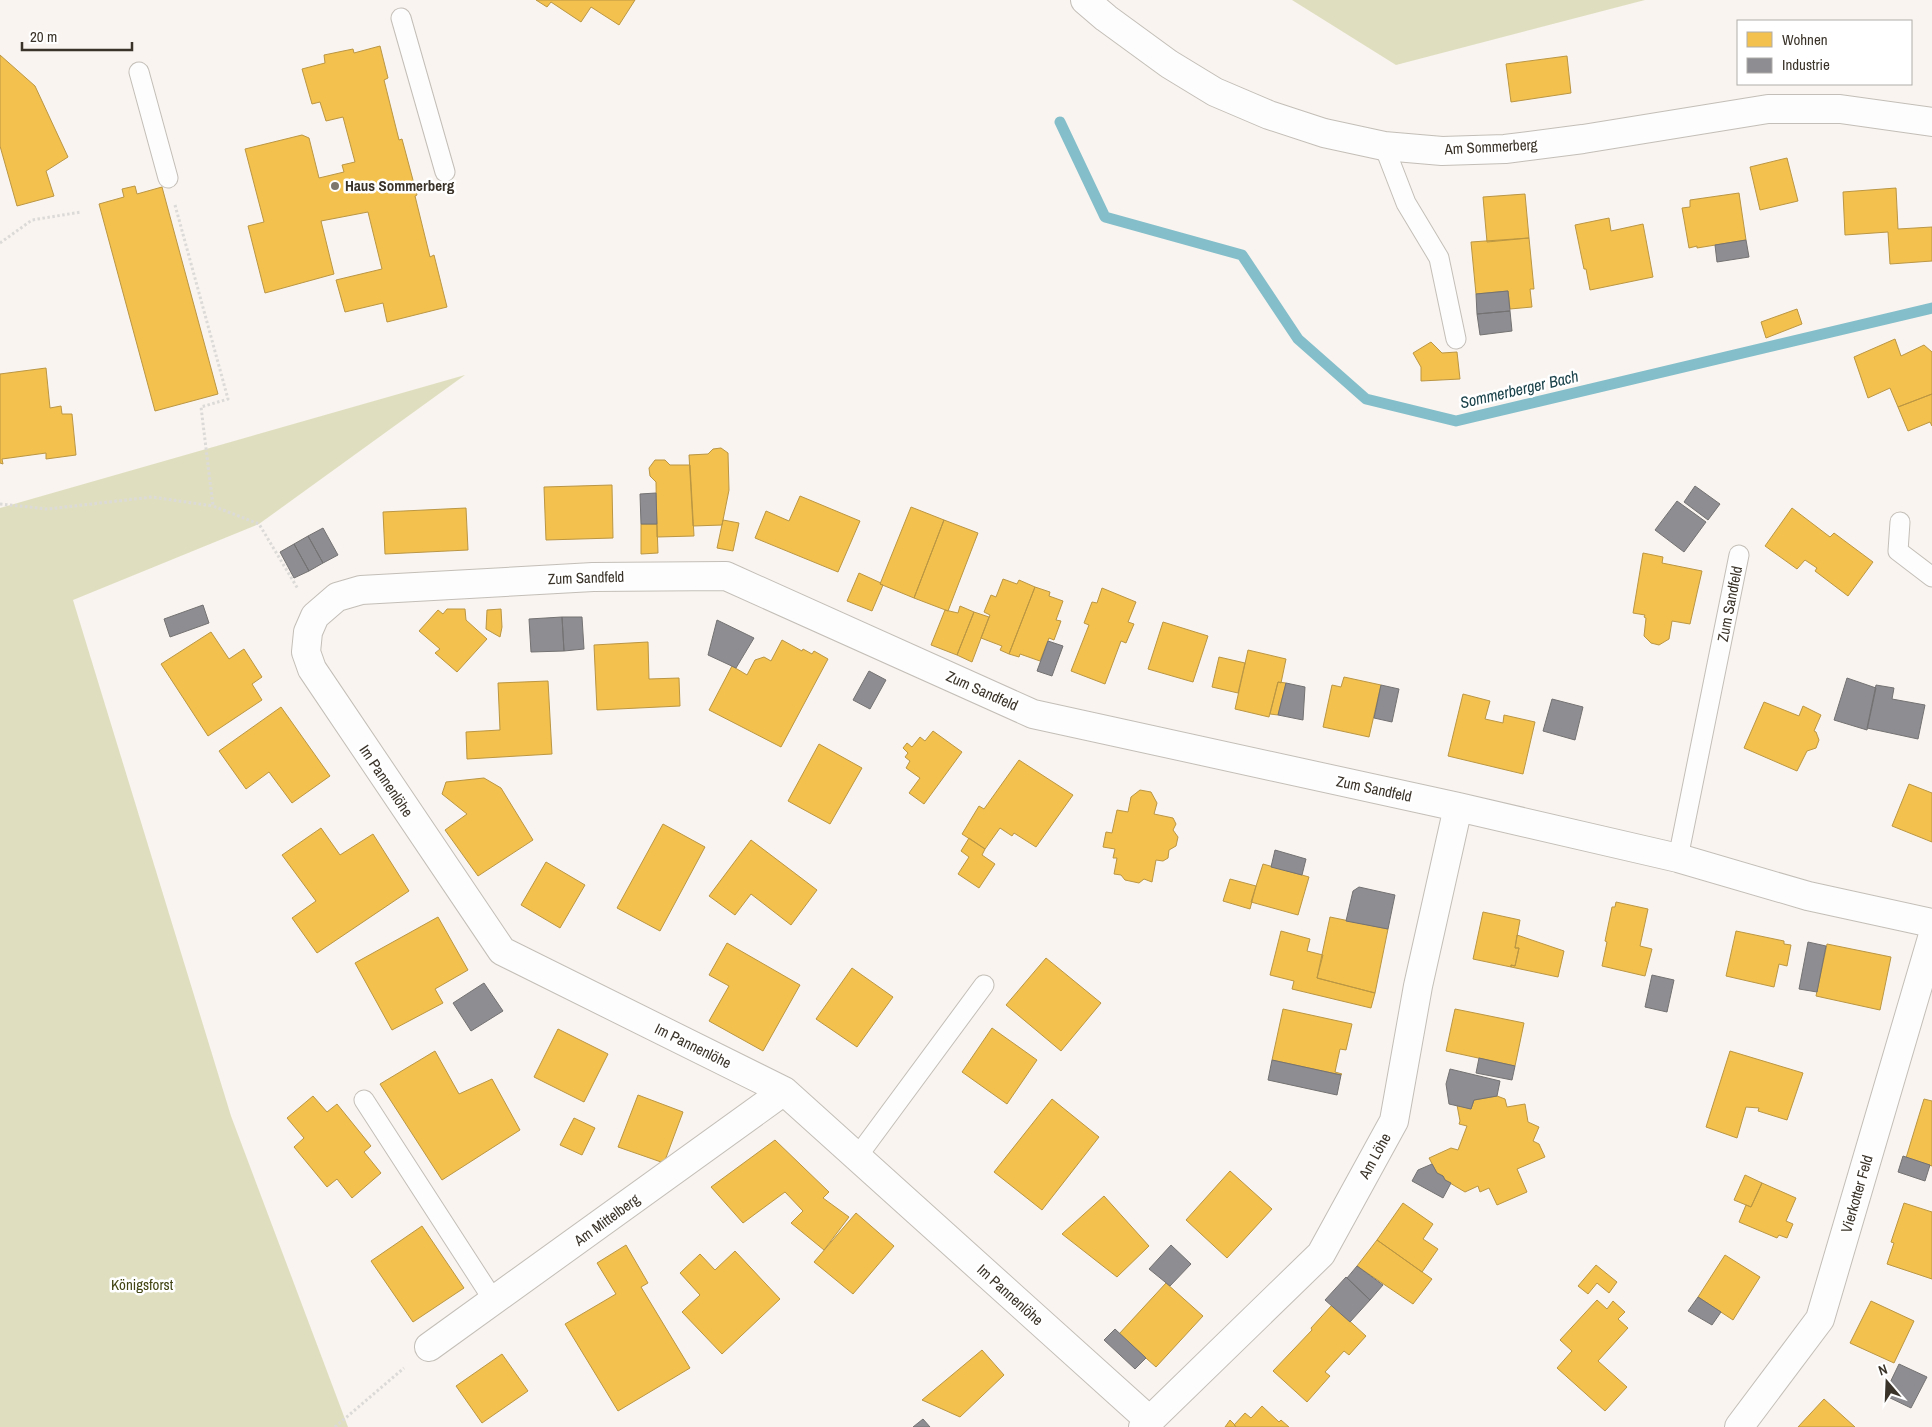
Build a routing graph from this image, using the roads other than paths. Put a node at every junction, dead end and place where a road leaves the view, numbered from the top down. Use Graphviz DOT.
graph roads {
  1 [pos="1085,0"];
  2 [pos="401,18"];
  3 [pos="139,72"];
  4 [pos="1929,115"];
  5 [pos="1384,146"];
  6 [pos="445,172"];
  7 [pos="168,178"];
  8 [pos="1456,339"];
  9 [pos="1900,522"];
  10 [pos="1739,555"];
  11 [pos="1932,577"];
  12 [pos="311,624"];
  13 [pos="1458,807"];
  14 [pos="1678,858"];
  15 [pos="1932,923"];
  16 [pos="1932,938"];
  17 [pos="984,985"];
  18 [pos="784,1092"];
  19 [pos="364,1100"];
  20 [pos="857,1157"];
  21 [pos="494,1301"];
  22 [pos="429,1347"];
  23 [pos="1146,1423"];
  24 [pos="1739,1427"];
  1 -- 5 [label="street, Am Sommerberg"];
  2 -- 6 [label="lane"];
  3 -- 7 [label="lane"];
  4 -- 5 [label="street, Am Sommerberg"];
  5 -- 8 [label="lane"];
  9 -- 11 [label="lane"];
  10 -- 14 [label="lane, Zum Sandfeld"];
  12 -- 13 [label="street, Zum Sandfeld"];
  12 -- 18 [label="street, Im Pannenlöhe"];
  13 -- 14 [label="street, Zum Sandfeld"];
  13 -- 23 [label="street, Am Löhe"];
  14 -- 15 [label="street, Zum Sandfeld"];
  16 -- 24 [label="street, Vierkotter Feld"];
  17 -- 20 [label="lane"];
  18 -- 20 [label="street, Im Pannenlöhe"];
  18 -- 21 [label="street, Am Mittelberg"];
  19 -- 21 [label="lane"];
  20 -- 23 [label="street, Im Pannenlöhe"];
  21 -- 22 [label="street, Am Mittelberg"];
}
